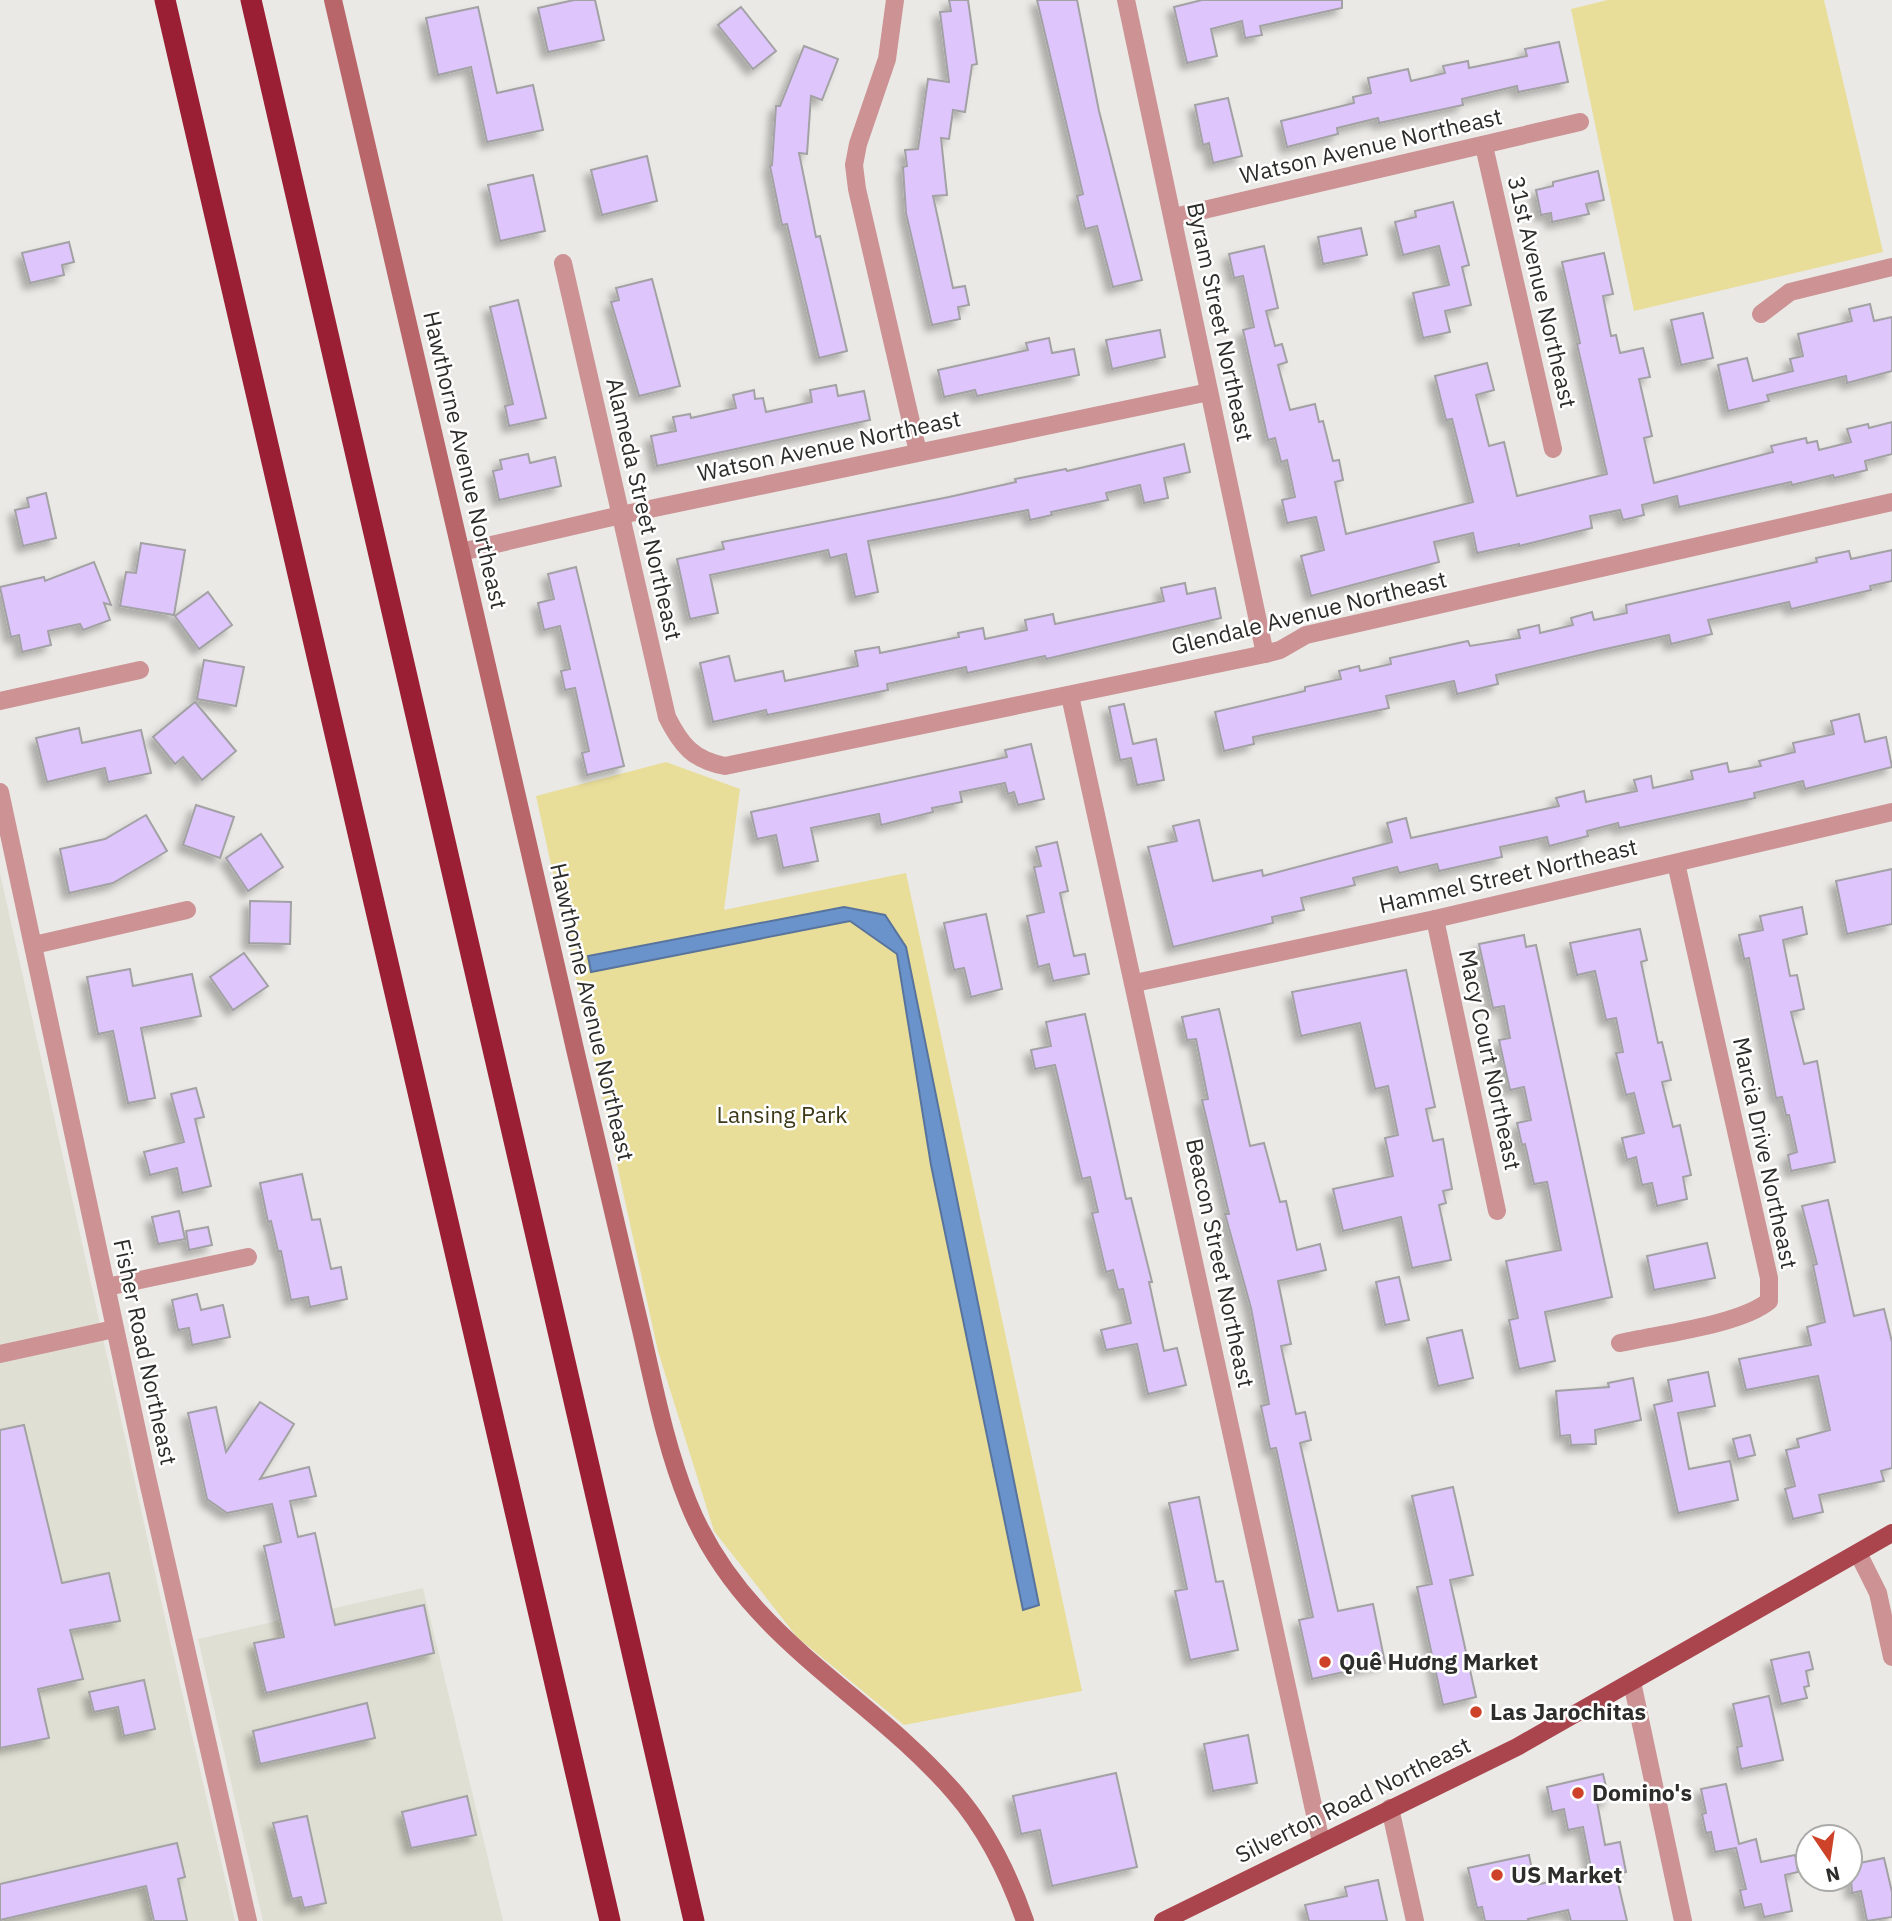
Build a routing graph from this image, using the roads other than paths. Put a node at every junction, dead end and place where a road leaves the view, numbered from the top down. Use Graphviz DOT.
graph roads {
  1 [pos="165,0"];
  2 [pos="251,0"];
  3 [pos="333,0"];
  4 [pos="895,0"];
  5 [pos="1126,0"];
  6 [pos="1580,122"];
  7 [pos="1484,146"];
  8 [pos="1174,217"];
  9 [pos="563,263"];
  10 [pos="1892,267"];
  11 [pos="1761,314"];
  12 [pos="1209,392"];
  13 [pos="1553,449"];
  14 [pos="918,452"];
  15 [pos="1892,502"];
  16 [pos="621,515"];
  17 [pos="461,552"];
  18 [pos="1265,654"];
  19 [pos="140,670"];
  20 [pos="1070,696"];
  21 [pos="0,701"];
  22 [pos="696,757"];
  23 [pos="0,792"];
  24 [pos="1892,812"];
  25 [pos="1676,863"];
  26 [pos="187,910"];
  27 [pos="1436,919"];
  28 [pos="34,945"];
  29 [pos="1135,983"];
  30 [pos="1497,1211"];
  31 [pos="248,1257"];
  32 [pos="107,1287"];
  33 [pos="114,1329"];
  34 [pos="1620,1343"];
  35 [pos="0,1354"];
  36 [pos="1892,1533"];
  37 [pos="1858,1553"];
  38 [pos="1892,1657"];
  39 [pos="1632,1682"];
  40 [pos="1390,1808"];
  41 [pos="1321,1842"];
  42 [pos="248,1921"];
  43 [pos="610,1921"];
  44 [pos="694,1921"];
  45 [pos="1026,1921"];
  46 [pos="1163,1921"];
  47 [pos="1415,1921"];
  48 [pos="1683,1921"];
  1 -- 43 [label="highway"];
  2 -- 44 [label="highway"];
  3 -- 17 [label="main road, Hawthorne Avenue Northeast"];
  4 -- 14 [label="street"];
  5 -- 8 [label="street, Byram Street Northeast"];
  6 -- 7 [label="street, Watson Avenue Northeast"];
  7 -- 8 [label="street, Watson Avenue Northeast"];
  7 -- 13 [label="street, 31st Avenue Northeast"];
  8 -- 12 [label="street, Byram Street Northeast"];
  9 -- 16 [label="street, Alameda Street Northeast"];
  10 -- 11 [label="street"];
  12 -- 14 [label="street, Watson Avenue Northeast"];
  12 -- 18 [label="street, Byram Street Northeast"];
  14 -- 16 [label="street, Watson Avenue Northeast"];
  15 -- 18 [label="street, Glendale Avenue Northeast"];
  16 -- 17 [label="street, Watson Avenue Northeast"];
  16 -- 22 [label="street, Alameda Street Northeast"];
  17 -- 45 [label="main road, Hawthorne Avenue Northeast"];
  18 -- 20 [label="street, Glendale Avenue Northeast"];
  19 -- 21 [label="street"];
  20 -- 22 [label="street, Glendale Avenue Northeast"];
  20 -- 29 [label="street, Beacon Street Northeast"];
  23 -- 28 [label="street, Fisher Road Northeast"];
  24 -- 25 [label="street, Hammel Street Northeast"];
  25 -- 27 [label="street, Hammel Street Northeast"];
  25 -- 34 [label="street, Marcia Drive Northeast"];
  26 -- 28 [label="street"];
  27 -- 29 [label="street, Hammel Street Northeast"];
  27 -- 30 [label="street, Macy Court Northeast"];
  28 -- 32 [label="street, Fisher Road Northeast"];
  29 -- 41 [label="street, Beacon Street Northeast"];
  31 -- 32 [label="street"];
  32 -- 33 [label="street, Fisher Road Northeast"];
  33 -- 35 [label="street"];
  33 -- 42 [label="street, Fisher Road Northeast"];
  36 -- 37 [label="main road, Silverton Road Northeast"];
  37 -- 38 [label="street"];
  37 -- 39 [label="main road, Silverton Road Northeast"];
  39 -- 40 [label="main road, Silverton Road Northeast"];
  39 -- 48 [label="street"];
  40 -- 41 [label="main road, Silverton Road Northeast"];
  40 -- 47 [label="street"];
  41 -- 46 [label="main road, Silverton Road Northeast"];
}
